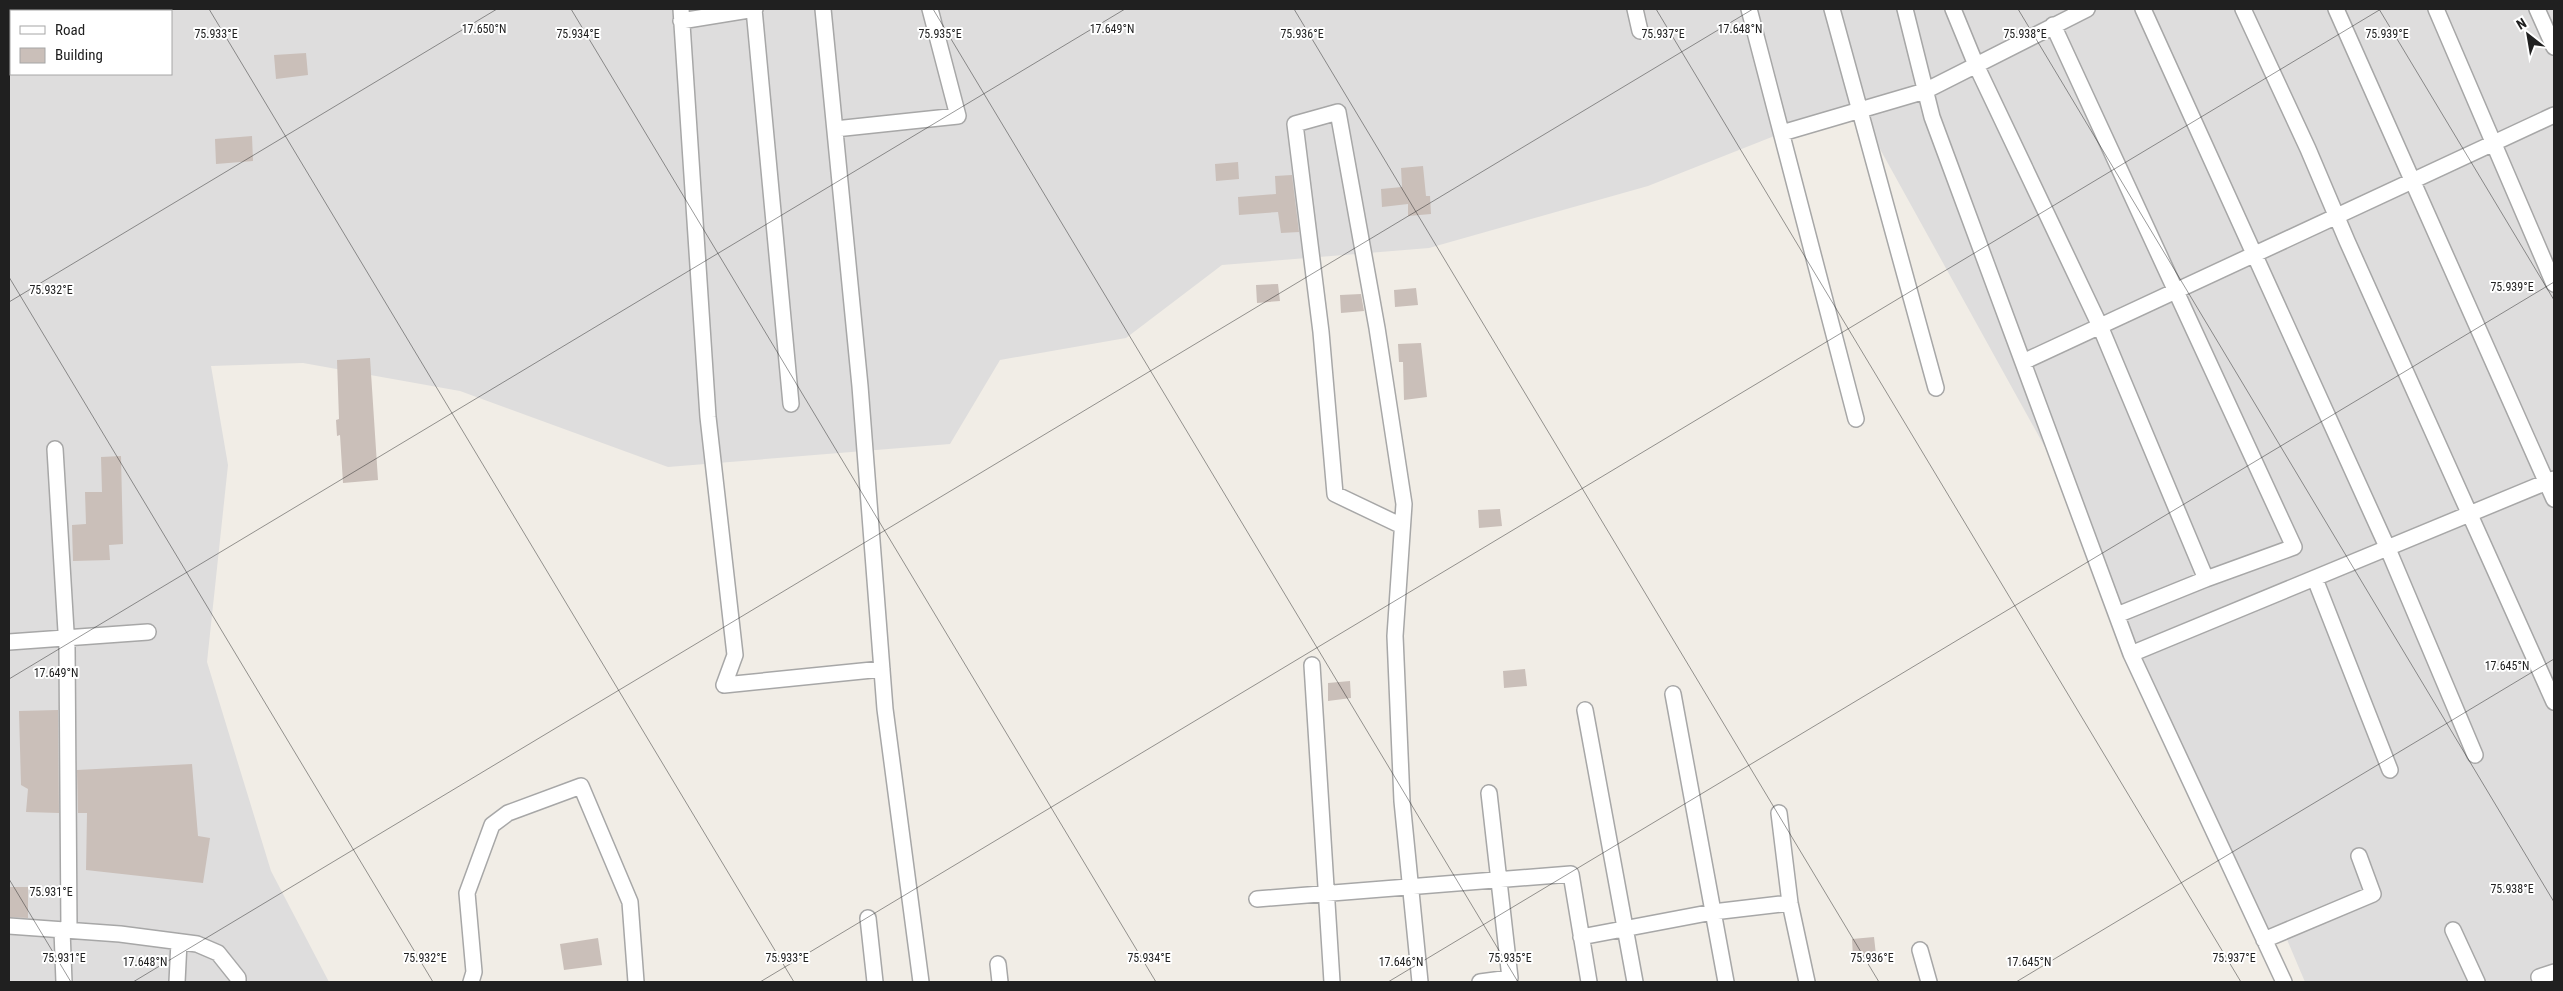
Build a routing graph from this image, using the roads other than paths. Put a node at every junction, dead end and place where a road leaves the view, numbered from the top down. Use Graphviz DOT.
graph roads {
  1 [pos="754,9"];
  2 [pos="823,9"];
  3 [pos="930,9"];
  4 [pos="1635,9"];
  5 [pos="1749,9"];
  6 [pos="1832,9"];
  7 [pos="1905,9"];
  8 [pos="1953,9"];
  9 [pos="2087,9"];
  10 [pos="2143,9"];
  11 [pos="2243,9"];
  12 [pos="2336,9"];
  13 [pos="2436,9"];
  14 [pos="2537,9"];
  15 [pos="681,15"];
  16 [pos="2054,19"];
  17 [pos="1640,31"];
  18 [pos="2554,47"];
  19 [pos="1976,65"];
  20 [pos="1925,91"];
  21 [pos="1859,111"];
  22 [pos="2554,116"];
  23 [pos="835,129"];
  24 [pos="1782,134"];
  25 [pos="2494,144"];
  26 [pos="2414,180"];
  27 [pos="2337,216"];
  28 [pos="2255,254"];
  29 [pos="2554,284"];
  30 [pos="2177,290"];
  31 [pos="2100,326"];
  32 [pos="2023,362"];
  33 [pos="1936,388"];
  34 [pos="791,404"];
  35 [pos="1856,418"];
  36 [pos="54,449"];
  37 [pos="2550,480"];
  38 [pos="2554,499"];
  39 [pos="2470,516"];
  40 [pos="1402,526"];
  41 [pos="2388,549"];
  42 [pos="2206,579"];
  43 [pos="2315,579"];
  44 [pos="2117,616"];
  45 [pos="148,632"];
  46 [pos="67,638"];
  47 [pos="9,642"];
  48 [pos="2131,654"];
  49 [pos="1312,665"];
  50 [pos="882,669"];
  51 [pos="1673,694"];
  52 [pos="2554,702"];
  53 [pos="1585,710"];
  54 [pos="2475,755"];
  55 [pos="2390,770"];
  56 [pos="1489,793"];
  57 [pos="1779,813"];
  58 [pos="2359,856"];
  59 [pos="1498,880"];
  60 [pos="1410,887"];
  61 [pos="1326,893"];
  62 [pos="1257,899"];
  63 [pos="1790,903"];
  64 [pos="1713,912"];
  65 [pos="868,918"];
  66 [pos="9,926"];
  67 [pos="1625,928"];
  68 [pos="66,930"];
  69 [pos="2453,930"];
  70 [pos="1582,938"];
  71 [pos="2264,940"];
  72 [pos="180,942"];
  73 [pos="1920,950"];
  74 [pos="998,964"];
  75 [pos="2554,972"];
  76 [pos="64,982"];
  77 [pos="177,982"];
  78 [pos="238,982"];
  79 [pos="471,982"];
  80 [pos="636,982"];
  81 [pos="874,982"];
  82 [pos="921,982"];
  83 [pos="1000,982"];
  84 [pos="1332,982"];
  85 [pos="1420,982"];
  86 [pos="1480,982"];
  87 [pos="1589,982"];
  88 [pos="1635,982"];
  89 [pos="1726,982"];
  90 [pos="1807,982"];
  91 [pos="1929,982"];
  92 [pos="2284,982"];
  93 [pos="2477,982"];
  94 [pos="2541,982"];
  1 -- 15 [label="street"];
  1 -- 34 [label="street"];
  2 -- 23 [label="street"];
  3 -- 23 [label="street"];
  4 -- 17 [label="street"];
  5 -- 24 [label="street"];
  6 -- 21 [label="street"];
  7 -- 20 [label="street"];
  8 -- 19 [label="street"];
  9 -- 16 [label="street"];
  10 -- 28 [label="street"];
  11 -- 27 [label="street"];
  12 -- 26 [label="street"];
  13 -- 25 [label="street"];
  14 -- 18 [label="street"];
  15 -- 50 [label="street"];
  16 -- 19 [label="street"];
  16 -- 30 [label="street"];
  19 -- 20 [label="street"];
  19 -- 31 [label="street"];
  20 -- 21 [label="street"];
  20 -- 32 [label="street"];
  21 -- 24 [label="street"];
  21 -- 33 [label="street"];
  22 -- 25 [label="street"];
  23 -- 50 [label="street"];
  24 -- 35 [label="street"];
  25 -- 26 [label="street"];
  25 -- 29 [label="street"];
  26 -- 27 [label="street"];
  26 -- 37 [label="street"];
  27 -- 28 [label="street"];
  27 -- 39 [label="street"];
  28 -- 30 [label="street"];
  28 -- 41 [label="street"];
  30 -- 31 [label="street"];
  30 -- 42 [label="street"];
  31 -- 32 [label="street"];
  31 -- 42 [label="street"];
  32 -- 44 [label="street"];
  36 -- 46 [label="street"];
  37 -- 38 [label="street"];
  37 -- 39 [label="street"];
  39 -- 41 [label="street"];
  39 -- 52 [label="street"];
  40 -- 40 [label="street"];
  40 -- 60 [label="street"];
  41 -- 43 [label="street"];
  41 -- 54 [label="street"];
  42 -- 44 [label="street"];
  43 -- 48 [label="street"];
  43 -- 55 [label="street"];
  44 -- 48 [label="street"];
  45 -- 46 [label="street"];
  46 -- 47 [label="street"];
  46 -- 68 [label="street"];
  48 -- 71 [label="street"];
  49 -- 61 [label="street"];
  50 -- 82 [label="street"];
  51 -- 64 [label="street"];
  53 -- 67 [label="street"];
  56 -- 59 [label="street"];
  57 -- 63 [label="street"];
  58 -- 71 [label="street"];
  59 -- 60 [label="street"];
  59 -- 70 [label="street"];
  59 -- 86 [label="street"];
  60 -- 61 [label="street"];
  60 -- 85 [label="street"];
  61 -- 62 [label="street"];
  61 -- 84 [label="street"];
  63 -- 64 [label="street"];
  63 -- 90 [label="street"];
  64 -- 67 [label="street"];
  64 -- 89 [label="street"];
  65 -- 81 [label="street"];
  66 -- 68 [label="street"];
  67 -- 70 [label="street"];
  67 -- 88 [label="street"];
  68 -- 72 [label="street"];
  68 -- 76 [label="street"];
  69 -- 93 [label="street"];
  70 -- 87 [label="street"];
  71 -- 92 [label="street"];
  72 -- 77 [label="street"];
  72 -- 78 [label="street"];
  73 -- 91 [label="street"];
  74 -- 83 [label="street"];
  75 -- 94 [label="street"];
  79 -- 80 [label="street"];
}
